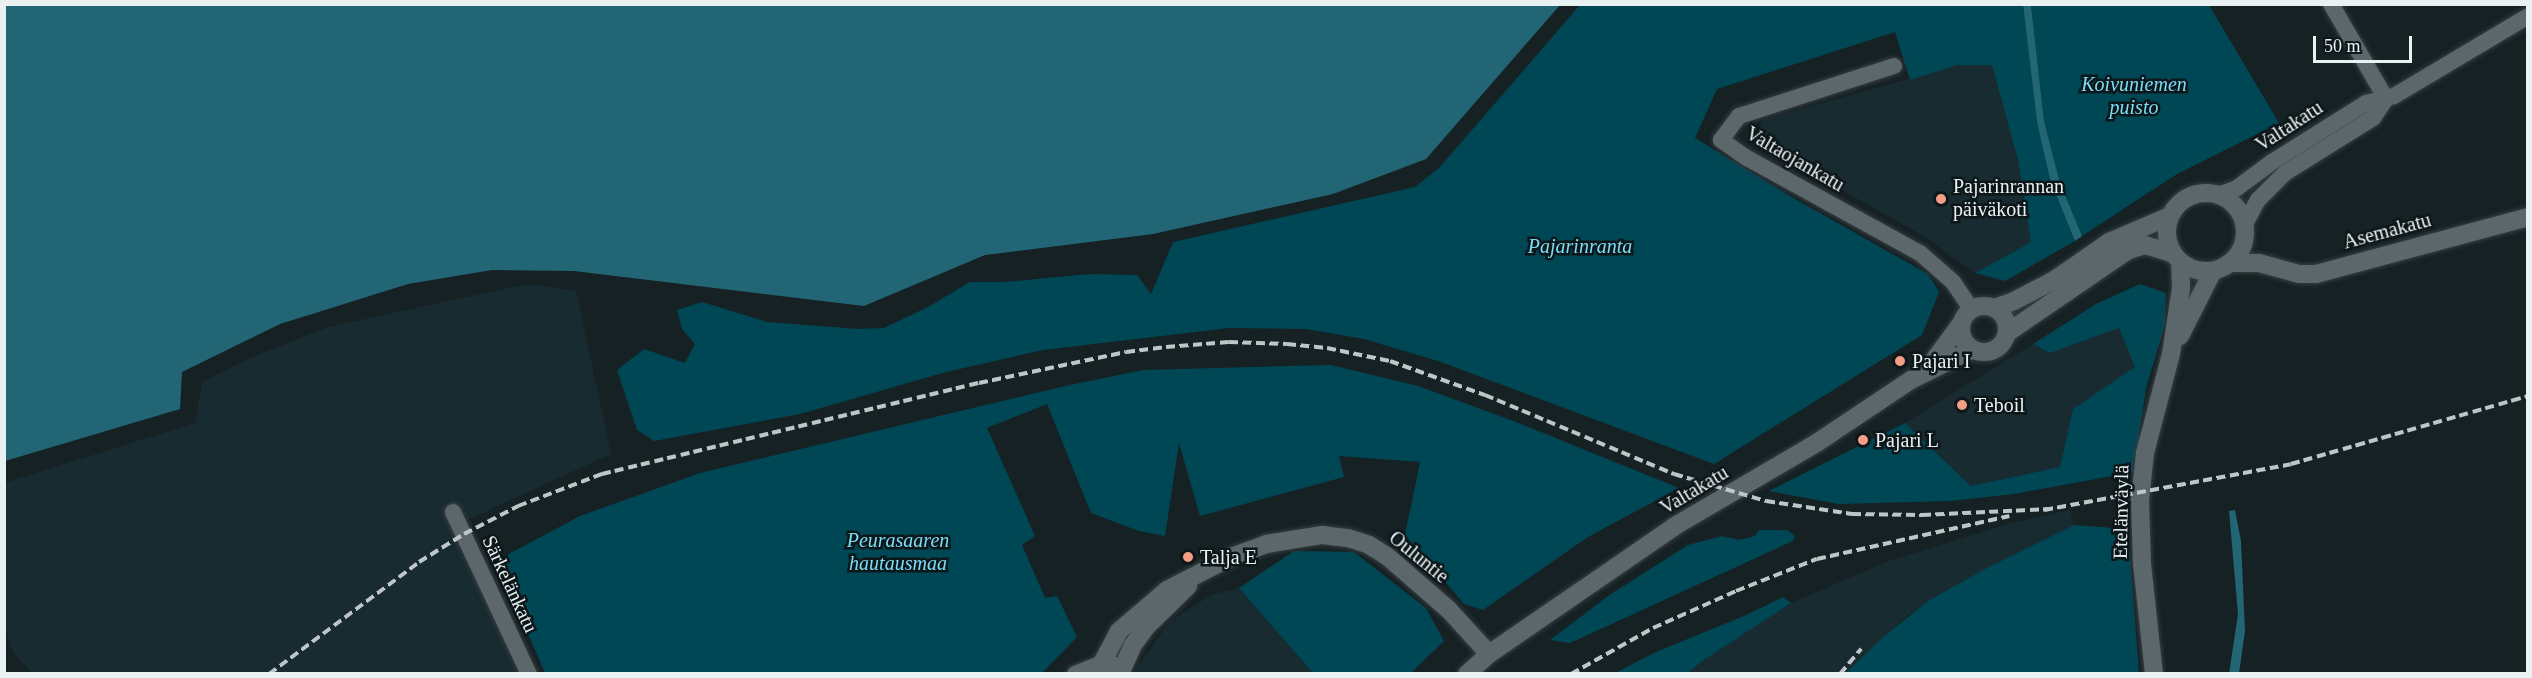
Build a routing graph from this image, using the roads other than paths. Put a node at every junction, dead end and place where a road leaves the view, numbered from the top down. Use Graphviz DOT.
graph roads {
  1 [pos="2331,4"];
  2 [pos="2528,16"];
  3 [pos="1894,66"];
  4 [pos="2386,99"];
  5 [pos="2218,195"];
  6 [pos="2170,216"];
  7 [pos="2528,217"];
  8 [pos="2244,235"];
  9 [pos="2176,257"];
  10 [pos="2259,263"];
  11 [pos="2221,267"];
  12 [pos="1994,308"];
  13 [pos="1971,309"];
  14 [pos="1960,325"];
  15 [pos="2007,333"];
  16 [pos="1971,350"];
  17 [pos="2171,354"];
  18 [pos="1926,370"];
  19 [pos="453,512"];
  20 [pos="1200,575"];
  21 [pos="1489,654"];
  22 [pos="1101,668"];
  23 [pos="1121,670"];
  24 [pos="529,674"];
  25 [pos="1076,674"];
  26 [pos="1467,674"];
  27 [pos="2154,674"];
  1 -- 4 [label="street"];
  2 -- 4 [label="street, Valtakatu"];
  3 -- 13 [label="street, Valtaojankatu"];
  4 -- 5 [label="street, Valtakatu"];
  4 -- 8 [label="street, Valtakatu"];
  5 -- 6 [label="main road"];
  5 -- 8 [label="main road"];
  6 -- 9 [label="main road"];
  6 -- 12 [label="main road"];
  7 -- 10 [label="main road, Asemakatu"];
  8 -- 10 [label="main road"];
  8 -- 11 [label="main road"];
  9 -- 11 [label="main road"];
  9 -- 15 [label="main road"];
  9 -- 17 [label="main road, Etelänväylä"];
  10 -- 11 [label="main road, Asemakatu"];
  11 -- 17 [label="main road, Etelänväylä"];
  12 -- 13 [label="main road"];
  12 -- 15 [label="main road"];
  13 -- 14 [label="main road"];
  14 -- 16 [label="main road"];
  14 -- 18 [label="main road, Valtakatu"];
  15 -- 16 [label="main road"];
  16 -- 18 [label="main road, Valtakatu"];
  17 -- 27 [label="main road, Etelänväylä"];
  18 -- 21 [label="main road, Valtakatu"];
  19 -- 24 [label="street, Särkelänkatu"];
  20 -- 21 [label="main road, Ouluntie"];
  20 -- 22 [label="main road, Ouluntie"];
  20 -- 23 [label="main road, Ouluntie"];
  21 -- 26 [label="main road, Valtakatu"];
  22 -- 23 [label="street"];
  22 -- 25 [label="street"];
}
